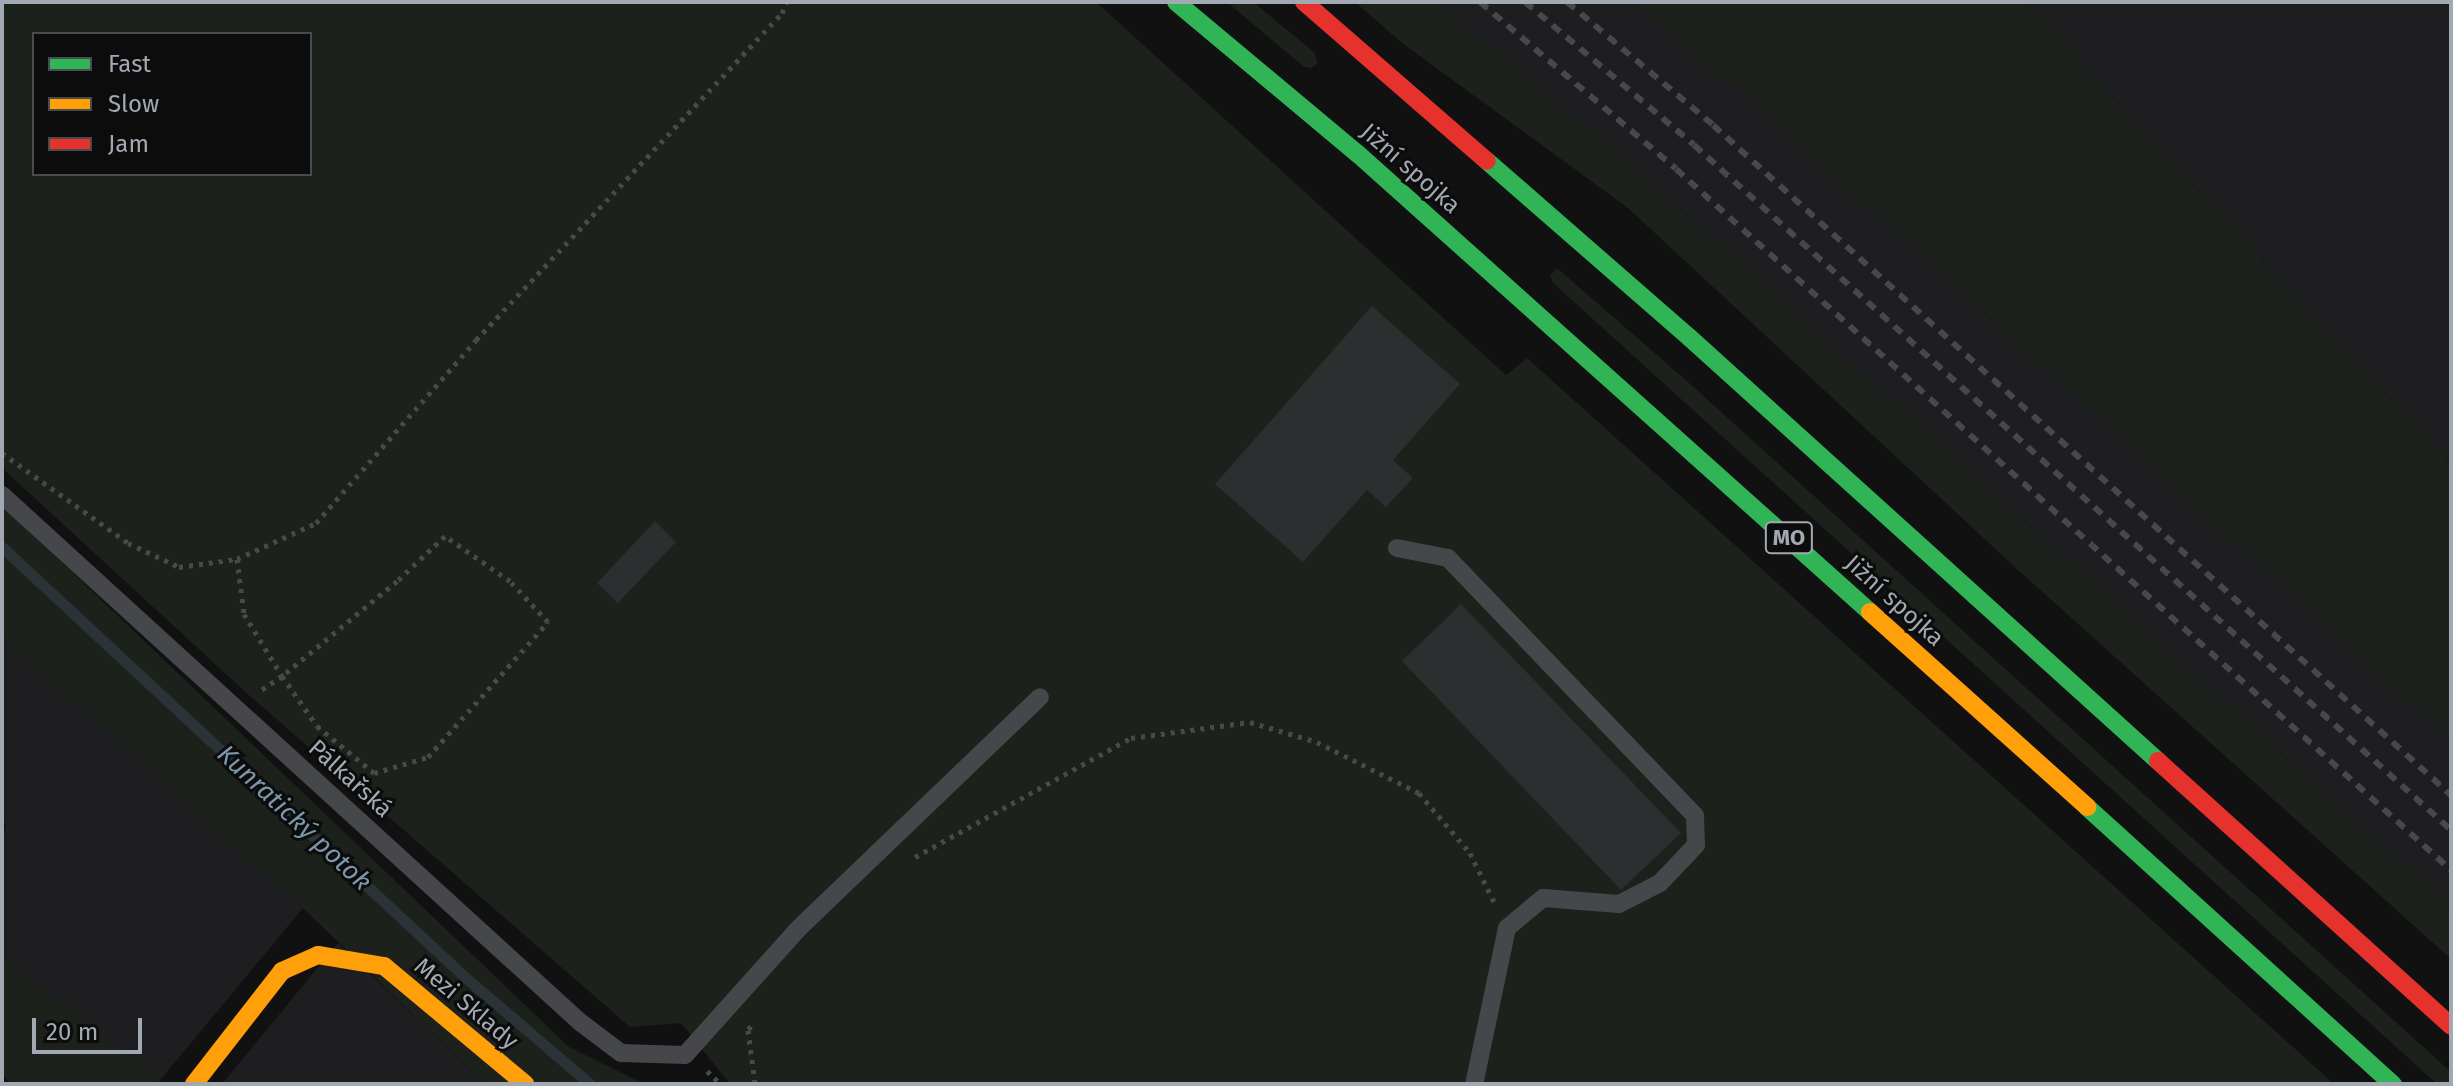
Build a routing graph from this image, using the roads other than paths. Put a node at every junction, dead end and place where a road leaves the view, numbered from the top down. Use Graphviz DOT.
graph roads {
  1 [pos="1176,2"];
  2 [pos="1304,2"];
  3 [pos="2,495"];
  4 [pos="1397,548"];
  5 [pos="1040,697"];
  6 [pos="2451,1026"];
  7 [pos="194,1084"];
  8 [pos="525,1084"];
  9 [pos="1474,1084"];
  10 [pos="2393,1084"];
  1 -- 10 [label="main road, Jižní spojka / MO"];
  2 -- 6 [label="main road"];
  3 -- 5 [label="lane, Pálkařská"];
  4 -- 9 [label="lane"];
  7 -- 8 [label="main road, Mezi Sklady"];
}
